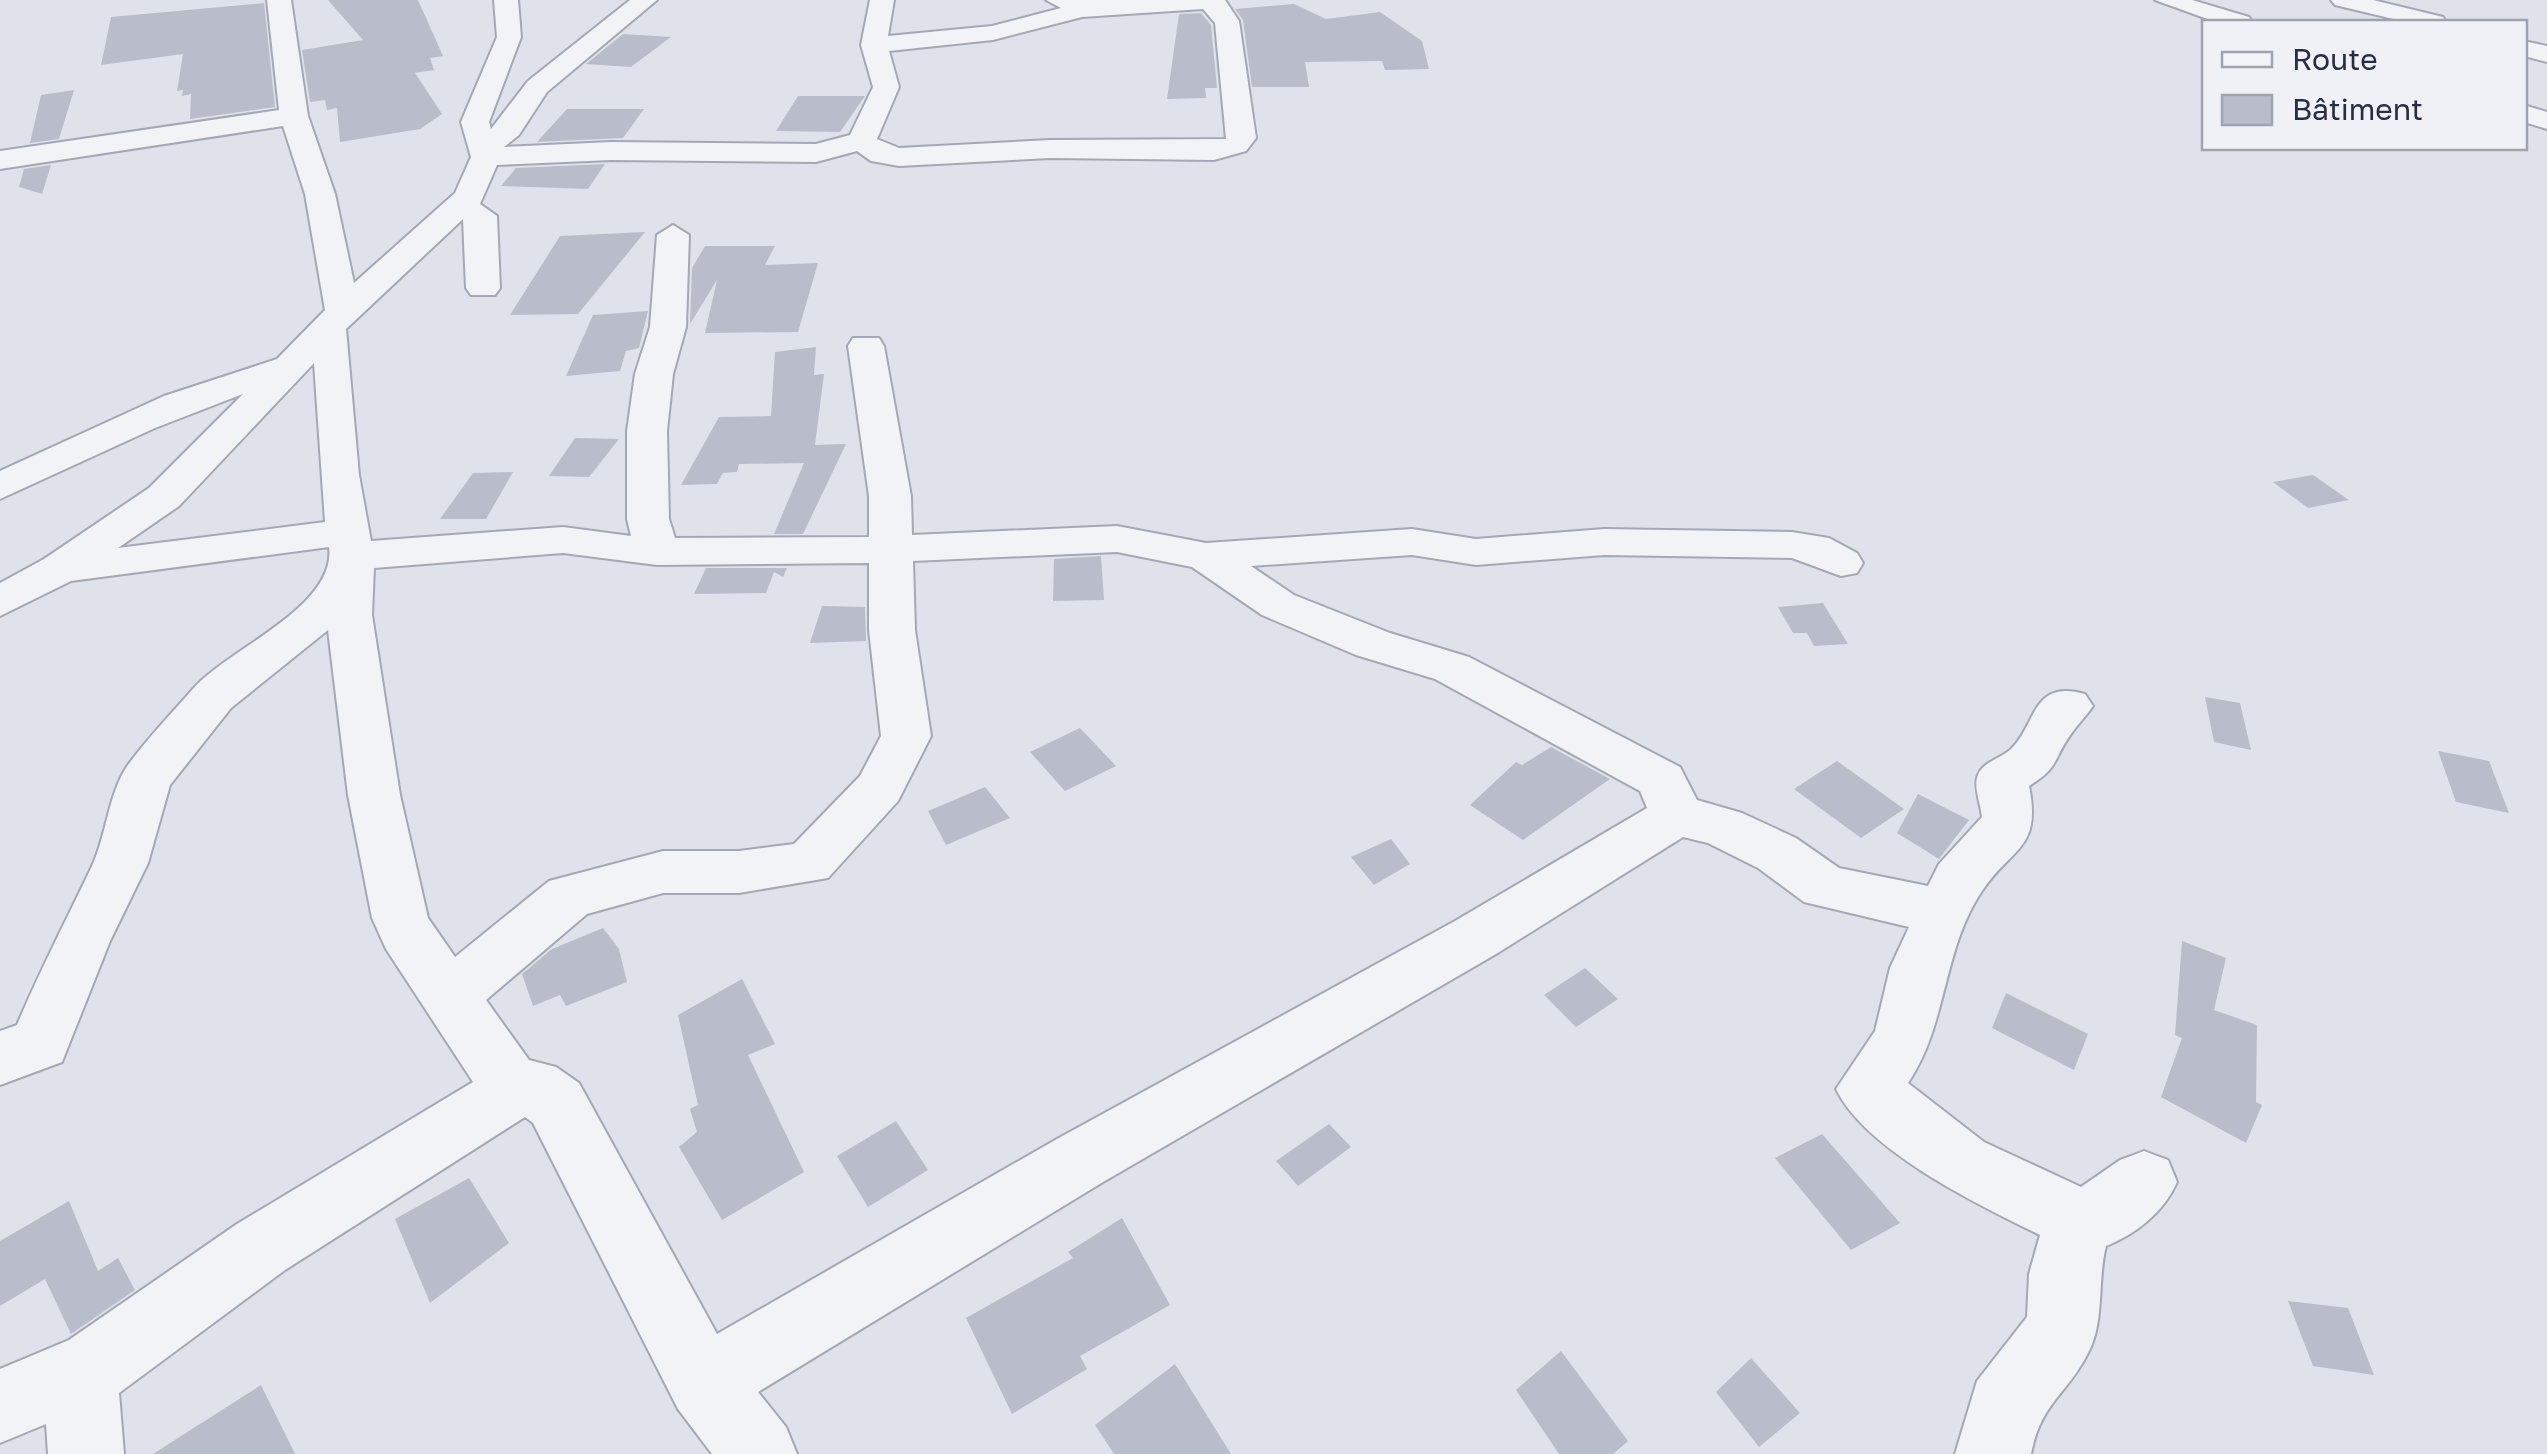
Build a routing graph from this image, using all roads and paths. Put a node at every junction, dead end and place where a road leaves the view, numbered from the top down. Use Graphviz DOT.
graph roads {
  1 [pos="280,0"];
  2 [pos="506,0"];
  3 [pos="645,0"];
  4 [pos="882,0"];
  5 [pos="1213,0"];
  6 [pos="2167,0"];
  7 [pos="2343,0"];
  8 [pos="1175,2"];
  9 [pos="1069,5"];
  10 [pos="2233,20"];
  11 [pos="2426,20"];
  12 [pos="874,45"];
  13 [pos="294,116"];
  14 [pos="862,142"];
  15 [pos="486,152"];
  16 [pos="0,160"];
  17 [pos="459,206"];
  18 [pos="673,235"];
  19 [pos="483,288"];
  20 [pos="337,322"];
  21 [pos="866,346"];
  22 [pos="294,366"];
  23 [pos="0,486"];
  24 [pos="892,549"];
  25 [pos="657,552"];
  26 [pos="350,555"];
  27 [pos="1206,556"];
  28 [pos="1840,563"];
  29 [pos="60,569"];
  30 [pos="0,594"];
  31 [pos="0,602"];
  32 [pos="2068,706"];
  33 [pos="1676,815"];
  34 [pos="1944,912"];
  35 [pos="463,1014"];
  36 [pos="0,1058"];
  37 [pos="514,1090"];
  38 [pos="444,1133"];
  39 [pos="2144,1182"];
  40 [pos="2078,1219"];
  41 [pos="81,1374"];
  42 [pos="704,1383"];
  43 [pos="0,1406"];
  44 [pos="86,1454"];
  45 [pos="759,1454"];
  46 [pos="1992,1454"];
  1 -- 13 [label="street"];
  2 -- 15 [label="street"];
  3 -- 15 [label="street"];
  4 -- 12 [label="street"];
  5 -- 8 [label="street"];
  5 -- 14 [label="street"];
  6 -- 10 [label="street"];
  7 -- 11 [label="street"];
  8 -- 9 [label="street"];
  9 -- 12 [label="street"];
  12 -- 14 [label="street"];
  13 -- 16 [label="street"];
  13 -- 20 [label="street"];
  14 -- 15 [label="street"];
  15 -- 17 [label="street"];
  17 -- 19 [label="street"];
  17 -- 20 [label="street"];
  18 -- 25 [label="street"];
  20 -- 22 [label="street"];
  20 -- 26 [label="street"];
  21 -- 24 [label="street"];
  22 -- 23 [label="street"];
  22 -- 29 [label="street"];
  24 -- 25 [label="street"];
  24 -- 27 [label="street"];
  24 -- 35 [label="street"];
  25 -- 26 [label="street"];
  26 -- 29 [label="street"];
  26 -- 35 [label="street"];
  26 -- 36 [label="street"];
  27 -- 28 [label="street"];
  27 -- 33 [label="street"];
  29 -- 30 [label="street"];
  29 -- 31 [label="street"];
  32 -- 34 [label="street"];
  33 -- 34 [label="street"];
  33 -- 42 [label="street"];
  34 -- 40 [label="street"];
  35 -- 37 [label="street"];
  35 -- 38 [label="street"];
  37 -- 38 [label="street"];
  37 -- 42 [label="street"];
  38 -- 41 [label="street"];
  39 -- 40 [label="street"];
  40 -- 46 [label="street"];
  41 -- 43 [label="street"];
  41 -- 44 [label="street"];
  42 -- 45 [label="street"];
}
